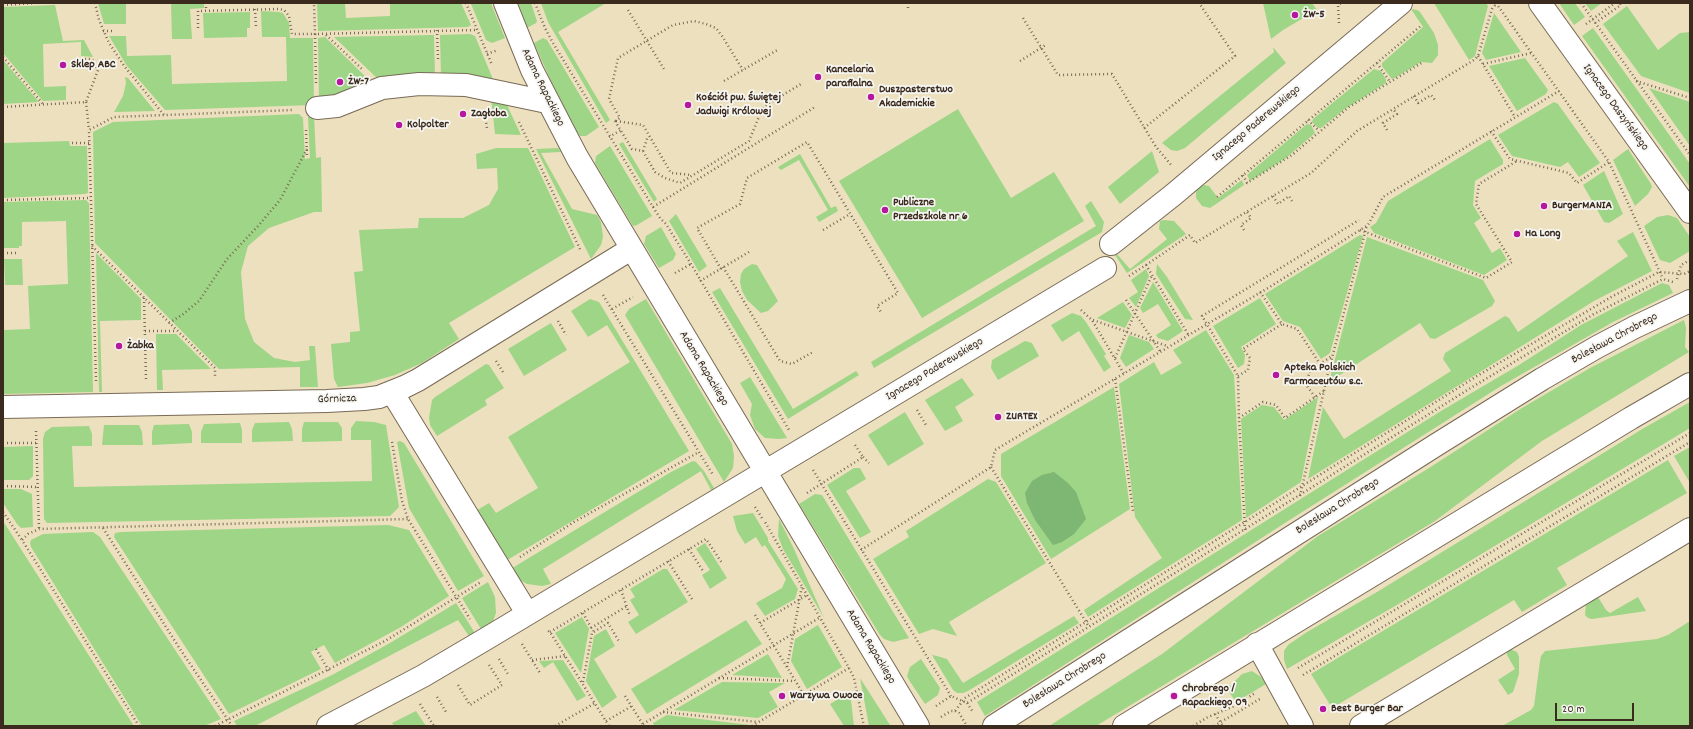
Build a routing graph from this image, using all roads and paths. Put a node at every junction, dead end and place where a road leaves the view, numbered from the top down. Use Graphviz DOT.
graph roads {
  1 [pos="35,3"];
  2 [pos="95,3"];
  3 [pos="206,3"];
  4 [pos="314,3"];
  5 [pos="466,3"];
  6 [pos="505,3"];
  7 [pos="535,3"];
  8 [pos="908,3"];
  9 [pos="1199,3"];
  10 [pos="1340,3"];
  11 [pos="1401,3"];
  12 [pos="1497,3"];
  13 [pos="1540,3"];
  14 [pos="1581,3"];
  15 [pos="1615,3"];
  16 [pos="1620,4"];
  17 [pos="3,5"];
  18 [pos="255,10"];
  19 [pos="628,10"];
  20 [pos="908,10"];
  21 [pos="206,11"];
  22 [pos="1023,18"];
  23 [pos="1592,20"];
  24 [pos="1595,23"];
  25 [pos="1339,24"];
  26 [pos="1422,25"];
  27 [pos="256,27"];
  28 [pos="198,28"];
  29 [pos="437,30"];
  30 [pos="478,30"];
  31 [pos="103,31"];
  32 [pos="114,31"];
  33 [pos="315,34"];
  34 [pos="326,34"];
  35 [pos="1566,39"];
  36 [pos="647,40"];
  37 [pos="1047,44"];
  38 [pos="1042,48"];
  39 [pos="780,49"];
  40 [pos="1531,53"];
  41 [pos="1478,56"];
  42 [pos="3,57"];
  43 [pos="82,59"];
  44 [pos="1020,60"];
  45 [pos="1423,62"];
  46 [pos="1377,63"];
  47 [pos="1483,64"];
  48 [pos="664,69"];
  49 [pos="743,70"];
  50 [pos="724,81"];
  51 [pos="1636,81"];
  52 [pos="1390,82"];
  53 [pos="438,84"];
  54 [pos="801,84"];
  55 [pos="382,88"];
  56 [pos="1559,92"];
  57 [pos="506,94"];
  58 [pos="1414,96"];
  59 [pos="1690,98"];
  60 [pos="1434,100"];
  61 [pos="86,102"];
  62 [pos="547,102"];
  63 [pos="44,104"];
  64 [pos="3,107"];
  65 [pos="815,107"];
  66 [pos="311,109"];
  67 [pos="1393,109"];
  68 [pos="164,115"];
  69 [pos="1515,117"];
  70 [pos="1308,120"];
  71 [pos="615,121"];
  72 [pos="1144,128"];
  73 [pos="89,130"];
  74 [pos="621,130"];
  75 [pos="1387,130"];
  76 [pos="1318,131"];
  77 [pos="1491,131"];
  78 [pos="648,135"];
  79 [pos="609,137"];
  80 [pos="72,143"];
  81 [pos="90,143"];
  82 [pos="307,149"];
  83 [pos="642,151"];
  84 [pos="1690,155"];
  85 [pos="307,156"];
  86 [pos="1517,161"];
  87 [pos="1609,162"];
  88 [pos="1172,166"];
  89 [pos="693,175"];
  90 [pos="1243,175"];
  91 [pos="1217,196"];
  92 [pos="1273,196"];
  93 [pos="91,198"];
  94 [pos="3,200"];
  95 [pos="1292,201"];
  96 [pos="653,207"];
  97 [pos="1247,212"];
  98 [pos="1690,212"];
  99 [pos="850,214"];
  100 [pos="1359,220"];
  101 [pos="1368,225"];
  102 [pos="823,230"];
  103 [pos="1244,230"];
  104 [pos="1360,230"];
  105 [pos="1366,233"];
  106 [pos="1111,244"];
  107 [pos="92,246"];
  108 [pos="631,249"];
  109 [pos="749,252"];
  110 [pos="3,253"];
  111 [pos="19,253"];
  112 [pos="1690,260"];
  113 [pos="1146,265"];
  114 [pos="722,268"];
  115 [pos="1105,268"];
  116 [pos="1690,271"];
  117 [pos="1659,272"];
  118 [pos="591,273"];
  119 [pos="1678,273"];
  120 [pos="1152,274"];
  121 [pos="1129,276"];
  122 [pos="1663,279"];
  123 [pos="700,281"];
  124 [pos="1260,292"];
  125 [pos="144,297"];
  126 [pos="1126,300"];
  127 [pos="1690,301"];
  128 [pos="1082,311"];
  129 [pos="880,312"];
  130 [pos="1135,313"];
  131 [pos="555,317"];
  132 [pos="1092,320"];
  133 [pos="169,323"];
  134 [pos="1206,323"];
  135 [pos="1282,324"];
  136 [pos="145,331"];
  137 [pos="177,331"];
  138 [pos="1127,332"];
  139 [pos="1188,334"];
  140 [pos="566,335"];
  141 [pos="1154,341"];
  142 [pos="1168,346"];
  143 [pos="1160,351"];
  144 [pos="813,352"];
  145 [pos="493,355"];
  146 [pos="1332,356"];
  147 [pos="1115,358"];
  148 [pos="1320,364"];
  149 [pos="503,372"];
  150 [pos="1124,374"];
  151 [pos="1238,376"];
  152 [pos="1116,379"];
  153 [pos="1690,384"];
  154 [pos="1324,391"];
  155 [pos="392,392"];
  156 [pos="1315,397"];
  157 [pos="216,403"];
  158 [pos="147,404"];
  159 [pos="96,405"];
  160 [pos="3,407"];
  161 [pos="916,407"];
  162 [pos="1238,418"];
  163 [pos="926,425"];
  164 [pos="36,429"];
  165 [pos="1690,433"];
  166 [pos="391,436"];
  167 [pos="1690,442"];
  168 [pos="3,443"];
  169 [pos="37,443"];
  170 [pos="855,444"];
  171 [pos="801,450"];
  172 [pos="699,452"];
  173 [pos="863,457"];
  174 [pos="869,463"];
  175 [pos="991,467"];
  176 [pos="764,472"];
  177 [pos="821,484"];
  178 [pos="1302,485"];
  179 [pos="3,486"];
  180 [pos="37,486"];
  181 [pos="725,495"];
  182 [pos="1300,496"];
  183 [pos="786,506"];
  184 [pos="1133,511"];
  185 [pos="3,512"];
  186 [pos="408,519"];
  187 [pos="764,520"];
  188 [pos="1244,521"];
  189 [pos="102,527"];
  190 [pos="39,529"];
  191 [pos="1690,529"];
  192 [pos="1245,530"];
  193 [pos="22,540"];
  194 [pos="689,549"];
  195 [pos="861,550"];
  196 [pos="668,561"];
  197 [pos="722,563"];
  198 [pos="500,570"];
  199 [pos="703,571"];
  200 [pos="802,586"];
  201 [pos="621,590"];
  202 [pos="807,595"];
  203 [pos="456,598"];
  204 [pos="692,599"];
  205 [pos="799,600"];
  206 [pos="627,606"];
  207 [pos="528,613"];
  208 [pos="583,613"];
  209 [pos="755,614"];
  210 [pos="630,616"];
  211 [pos="819,618"];
  212 [pos="1085,622"];
  213 [pos="760,623"];
  214 [pos="1089,627"];
  215 [pos="591,628"];
  216 [pos="593,632"];
  217 [pos="794,633"];
  218 [pos="520,641"];
  219 [pos="620,643"];
  220 [pos="1257,644"];
  221 [pos="773,645"];
  222 [pos="316,649"];
  223 [pos="496,655"];
  224 [pos="566,656"];
  225 [pos="532,660"];
  226 [pos="487,661"];
  227 [pos="787,667"];
  228 [pos="849,668"];
  229 [pos="329,671"];
  230 [pos="540,673"];
  231 [pos="509,676"];
  232 [pos="718,678"];
  233 [pos="455,680"];
  234 [pos="795,681"];
  235 [pos="582,683"];
  236 [pos="1279,684"];
  237 [pos="434,691"];
  238 [pos="804,695"];
  239 [pos="626,696"];
  240 [pos="950,696"];
  241 [pos="418,700"];
  242 [pos="963,701"];
  243 [pos="595,703"];
  244 [pos="632,706"];
  245 [pos="955,711"];
  246 [pos="446,712"];
  247 [pos="663,712"];
  248 [pos="1215,714"];
  249 [pos="229,720"];
  250 [pos="606,721"];
  251 [pos="758,722"];
  252 [pos="1220,722"];
  253 [pos="922,723"];
  254 [pos="643,725"];
  255 [pos="139,726"];
  256 [pos="216,726"];
  257 [pos="232,726"];
  258 [pos="328,726"];
  259 [pos="434,726"];
  260 [pos="555,726"];
  261 [pos="609,726"];
  262 [pos="752,726"];
  263 [pos="865,726"];
  264 [pos="967,726"];
  265 [pos="994,726"];
  266 [pos="1124,726"];
  267 [pos="1193,726"];
  268 [pos="1214,726"];
  269 [pos="1223,726"];
  270 [pos="1302,726"];
  271 [pos="1361,726"];
  1 -- 17 [label="path"];
  2 -- 31 [label="path"];
  3 -- 21 [label="path"];
  4 -- 33 [label="path"];
  5 -- 30 [label="path"];
  6 -- 62 [label="street, Adama Rapackiego"];
  7 -- 79 [label="path"];
  8 -- 20 [label="path"];
  9 -- 72 [label="path"];
  10 -- 25 [label="path"];
  11 -- 106 [label="street, Ignacego Paderewskiego"];
  12 -- 40 [label="path"];
  12 -- 41 [label="path"];
  13 -- 35 [label="street, Ignacego Daszyńskiego"];
  14 -- 23 [label="path"];
  15 -- 23 [label="path"];
  16 -- 24 [label="path"];
  18 -- 21 [label="path"];
  18 -- 27 [label="path"];
  18 -- 33 [label="path"];
  19 -- 36 [label="path"];
  21 -- 28 [label="path"];
  22 -- 38 [label="path"];
  23 -- 24 [label="path"];
  23 -- 35 [label="path"];
  24 -- 51 [label="path"];
  26 -- 46 [label="path"];
  29 -- 30 [label="path"];
  29 -- 34 [label="path"];
  29 -- 53 [label="path"];
  30 -- 57 [label="path"];
  31 -- 32 [label="path"];
  31 -- 68 [label="path"];
  33 -- 34 [label="path"];
  33 -- 66 [label="path"];
  34 -- 55 [label="path"];
  35 -- 98 [label="street, Ignacego Daszyńskiego"];
  36 -- 48 [label="path"];
  36 -- 49 [label="path"];
  36 -- 71 [label="path"];
  37 -- 38 [label="path"];
  38 -- 44 [label="path"];
  38 -- 72 [label="path"];
  39 -- 49 [label="path"];
  40 -- 47 [label="path"];
  40 -- 56 [label="path"];
  41 -- 47 [label="path"];
  41 -- 58 [label="path"];
  42 -- 63 [label="path"];
  43 -- 61 [label="path"];
  45 -- 52 [label="path"];
  46 -- 52 [label="path"];
  46 -- 70 [label="path"];
  47 -- 69 [label="path"];
  49 -- 50 [label="path"];
  51 -- 59 [label="path"];
  51 -- 84 [label="path"];
  52 -- 76 [label="path"];
  53 -- 55 [label="street"];
  53 -- 57 [label="street"];
  54 -- 89 [label="path"];
  55 -- 66 [label="street"];
  56 -- 69 [label="path"];
  56 -- 87 [label="path"];
  57 -- 62 [label="street"];
  57 -- 118 [label="path"];
  58 -- 60 [label="path"];
  58 -- 67 [label="path"];
  61 -- 63 [label="path"];
  61 -- 73 [label="path"];
  62 -- 108 [label="street, Adama Rapackiego"];
  63 -- 64 [label="path"];
  65 -- 96 [label="path"];
  66 -- 68 [label="path"];
  66 -- 82 [label="path"];
  67 -- 75 [label="path"];
  67 -- 92 [label="path"];
  68 -- 73 [label="path"];
  69 -- 77 [label="path"];
  70 -- 76 [label="path"];
  70 -- 90 [label="path"];
  71 -- 74 [label="path"];
  71 -- 78 [label="path"];
  72 -- 88 [label="path"];
  73 -- 81 [label="path"];
  74 -- 79 [label="path"];
  74 -- 83 [label="path"];
  76 -- 90 [label="path"];
  77 -- 86 [label="path"];
  77 -- 101 [label="path"];
  78 -- 83 [label="path"];
  78 -- 89 [label="path"];
  79 -- 96 [label="path"];
  80 -- 81 [label="path"];
  81 -- 93 [label="path"];
  82 -- 85 [label="path"];
  82 -- 133 [label="path"];
  83 -- 89 [label="path"];
  86 -- 87 [label="path"];
  86 -- 105 [label="path"];
  87 -- 117 [label="path"];
  90 -- 91 [label="path"];
  92 -- 95 [label="path"];
  92 -- 97 [label="path"];
  93 -- 94 [label="path"];
  93 -- 107 [label="path"];
  96 -- 123 [label="path"];
  97 -- 103 [label="path"];
  97 -- 113 [label="path"];
  99 -- 102 [label="path"];
  99 -- 114 [label="path"];
  99 -- 129 [label="path"];
  100 -- 134 [label="path"];
  101 -- 104 [label="path"];
  101 -- 105 [label="path"];
  104 -- 105 [label="path"];
  104 -- 124 [label="path"];
  105 -- 146 [label="path"];
  107 -- 125 [label="path"];
  107 -- 159 [label="path"];
  108 -- 118 [label="street, Górnicza"];
  108 -- 176 [label="street, Adama Rapackiego"];
  109 -- 114 [label="path"];
  110 -- 111 [label="path"];
  112 -- 119 [label="path"];
  113 -- 120 [label="path"];
  113 -- 121 [label="path"];
  114 -- 123 [label="path"];
  114 -- 144 [label="path"];
  115 -- 171 [label="street, Ignacego Paderewskiego"];
  116 -- 119 [label="path"];
  117 -- 119 [label="path"];
  117 -- 122 [label="path"];
  117 -- 178 [label="path"];
  118 -- 155 [label="street, Górnicza"];
  118 -- 172 [label="path"];
  119 -- 122 [label="path"];
  120 -- 130 [label="path"];
  120 -- 139 [label="path"];
  122 -- 182 [label="path"];
  123 -- 171 [label="path"];
  124 -- 134 [label="path"];
  124 -- 135 [label="path"];
  125 -- 133 [label="path"];
  125 -- 136 [label="path"];
  126 -- 130 [label="path"];
  127 -- 265 [label="street, Bolesława Chrobrego"];
  128 -- 132 [label="path"];
  130 -- 138 [label="path"];
  130 -- 141 [label="path"];
  131 -- 140 [label="path"];
  132 -- 138 [label="path"];
  132 -- 147 [label="path"];
  133 -- 137 [label="path"];
  134 -- 139 [label="path"];
  134 -- 151 [label="path"];
  135 -- 148 [label="path"];
  135 -- 151 [label="path"];
  136 -- 137 [label="path"];
  136 -- 158 [label="path"];
  137 -- 157 [label="path"];
  138 -- 141 [label="path"];
  138 -- 147 [label="path"];
  139 -- 142 [label="path"];
  141 -- 142 [label="path"];
  141 -- 143 [label="path"];
  142 -- 143 [label="path"];
  143 -- 150 [label="path"];
  145 -- 149 [label="path"];
  146 -- 148 [label="path"];
  146 -- 154 [label="path"];
  147 -- 150 [label="path"];
  148 -- 156 [label="path"];
  150 -- 152 [label="path"];
  151 -- 162 [label="path"];
  152 -- 175 [label="path"];
  152 -- 184 [label="path"];
  153 -- 220 [label="street"];
  154 -- 156 [label="path"];
  154 -- 178 [label="path"];
  155 -- 157 [label="street, Górnicza"];
  155 -- 198 [label="street"];
  156 -- 162 [label="path"];
  157 -- 158 [label="street, Górnicza"];
  158 -- 159 [label="street, Górnicza"];
  159 -- 160 [label="street, Górnicza"];
  161 -- 163 [label="path"];
  162 -- 188 [label="path"];
  164 -- 169 [label="path"];
  165 -- 236 [label="path"];
  166 -- 186 [label="path"];
  167 -- 236 [label="path"];
  168 -- 169 [label="path"];
  169 -- 180 [label="path"];
  170 -- 173 [label="path"];
  171 -- 176 [label="street, Ignacego Paderewskiego"];
  171 -- 177 [label="path"];
  172 -- 181 [label="path"];
  172 -- 198 [label="path"];
  173 -- 174 [label="path"];
  173 -- 177 [label="path"];
  175 -- 195 [label="path"];
  175 -- 212 [label="path"];
  176 -- 181 [label="street, Ignacego Paderewskiego"];
  176 -- 183 [label="street, Adama Rapackiego"];
  177 -- 183 [label="path"];
  177 -- 195 [label="path"];
  178 -- 182 [label="path"];
  178 -- 188 [label="path"];
  179 -- 180 [label="path"];
  180 -- 190 [label="path"];
  181 -- 187 [label="path"];
  181 -- 207 [label="street, Ignacego Paderewskiego"];
  182 -- 192 [label="path"];
  183 -- 187 [label="path"];
  183 -- 253 [label="street, Adama Rapackiego"];
  185 -- 193 [label="path"];
  186 -- 189 [label="path"];
  186 -- 203 [label="path"];
  187 -- 200 [label="path"];
  188 -- 192 [label="path"];
  188 -- 212 [label="path"];
  189 -- 190 [label="path"];
  189 -- 249 [label="path"];
  190 -- 193 [label="path"];
  191 -- 271 [label="street"];
  192 -- 214 [label="path"];
  193 -- 255 [label="path"];
  194 -- 196 [label="path"];
  194 -- 197 [label="path"];
  194 -- 199 [label="path"];
  195 -- 240 [label="path"];
  196 -- 201 [label="path"];
  196 -- 204 [label="path"];
  198 -- 203 [label="path"];
  198 -- 207 [label="street"];
  200 -- 202 [label="path"];
  200 -- 205 [label="path"];
  201 -- 206 [label="path"];
  201 -- 208 [label="path"];
  202 -- 205 [label="path"];
  202 -- 211 [label="path"];
  203 -- 229 [label="path"];
  205 -- 213 [label="path"];
  205 -- 217 [label="path"];
  206 -- 210 [label="path"];
  206 -- 215 [label="path"];
  207 -- 258 [label="street, Ignacego Paderewskiego"];
  208 -- 215 [label="path"];
  208 -- 224 [label="path"];
  209 -- 213 [label="path"];
  211 -- 217 [label="path"];
  211 -- 228 [label="path"];
  212 -- 214 [label="path"];
  212 -- 242 [label="path"];
  213 -- 221 [label="path"];
  214 -- 242 [label="path"];
  215 -- 216 [label="path"];
  216 -- 219 [label="path"];
  216 -- 235 [label="path"];
  217 -- 221 [label="path"];
  217 -- 227 [label="path"];
  218 -- 225 [label="path"];
  220 -- 236 [label="street"];
  220 -- 266 [label="street"];
  221 -- 227 [label="path"];
  221 -- 232 [label="path"];
  222 -- 229 [label="path"];
  223 -- 231 [label="path"];
  224 -- 225 [label="path"];
  224 -- 235 [label="path"];
  225 -- 230 [label="path"];
  226 -- 233 [label="path"];
  227 -- 234 [label="path"];
  228 -- 238 [label="path"];
  228 -- 263 [label="path"];
  229 -- 249 [label="path"];
  232 -- 234 [label="path"];
  232 -- 247 [label="path"];
  234 -- 238 [label="path"];
  235 -- 243 [label="path"];
  236 -- 248 [label="path"];
  236 -- 252 [label="path"];
  236 -- 270 [label="street"];
  237 -- 246 [label="path"];
  238 -- 251 [label="path"];
  239 -- 244 [label="path"];
  240 -- 242 [label="path"];
  240 -- 253 [label="path"];
  241 -- 259 [label="path"];
  242 -- 245 [label="path"];
  243 -- 250 [label="path"];
  243 -- 260 [label="path"];
  244 -- 250 [label="path"];
  244 -- 254 [label="path"];
  245 -- 253 [label="path"];
  245 -- 264 [label="path"];
  247 -- 251 [label="path"];
  247 -- 254 [label="path"];
  248 -- 252 [label="path"];
  248 -- 267 [label="path"];
  249 -- 256 [label="path"];
  249 -- 257 [label="path"];
  250 -- 261 [label="path"];
  251 -- 262 [label="path"];
  252 -- 268 [label="path"];
  252 -- 269 [label="path"];
}
